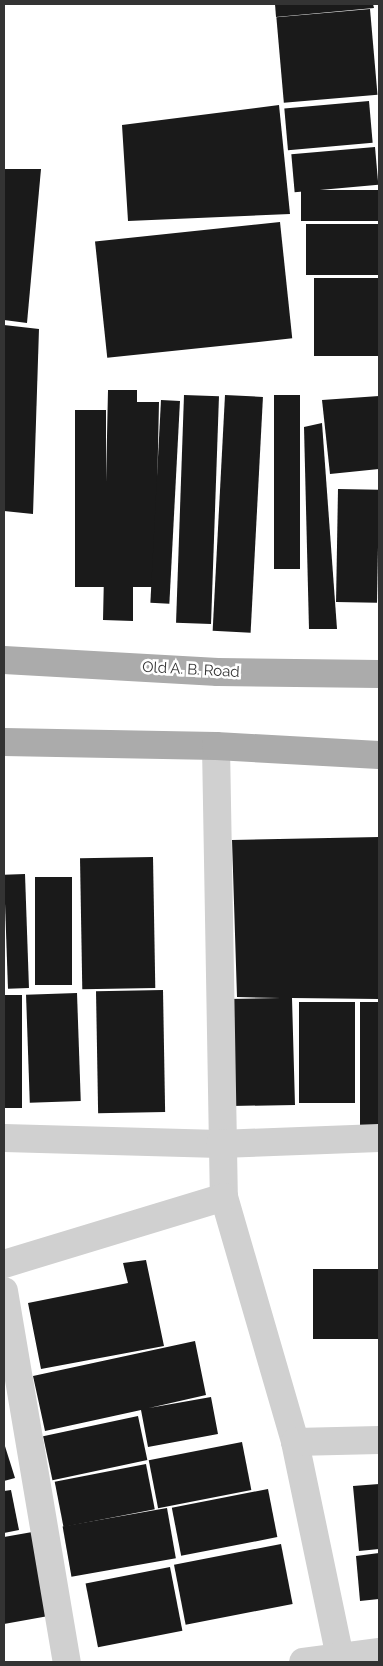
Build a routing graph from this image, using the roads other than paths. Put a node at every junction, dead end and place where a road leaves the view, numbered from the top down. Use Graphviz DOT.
graph roads {
  1 [pos="4,660"];
  2 [pos="379,674"];
  3 [pos="4,742"];
  4 [pos="216,746"];
  5 [pos="379,755"];
  6 [pos="4,1138"];
  7 [pos="379,1138"];
  8 [pos="220,1144"];
  9 [pos="224,1197"];
  10 [pos="4,1264"];
  11 [pos="4,1291"];
  12 [pos="379,1440"];
  13 [pos="295,1442"];
  14 [pos="379,1652"];
  15 [pos="341,1660"];
  16 [pos="66,1662"];
  17 [pos="303,1662"];
  1 -- 2 [label="main road, Old A. B. Road"];
  3 -- 4 [label="main road"];
  4 -- 5 [label="main road"];
  4 -- 8 [label="street"];
  6 -- 8 [label="street"];
  7 -- 8 [label="street"];
  8 -- 9 [label="street"];
  9 -- 10 [label="street"];
  9 -- 13 [label="street"];
  11 -- 16 [label="street"];
  12 -- 13 [label="street"];
  13 -- 15 [label="street"];
  14 -- 15 [label="street"];
  15 -- 17 [label="street"];
}
